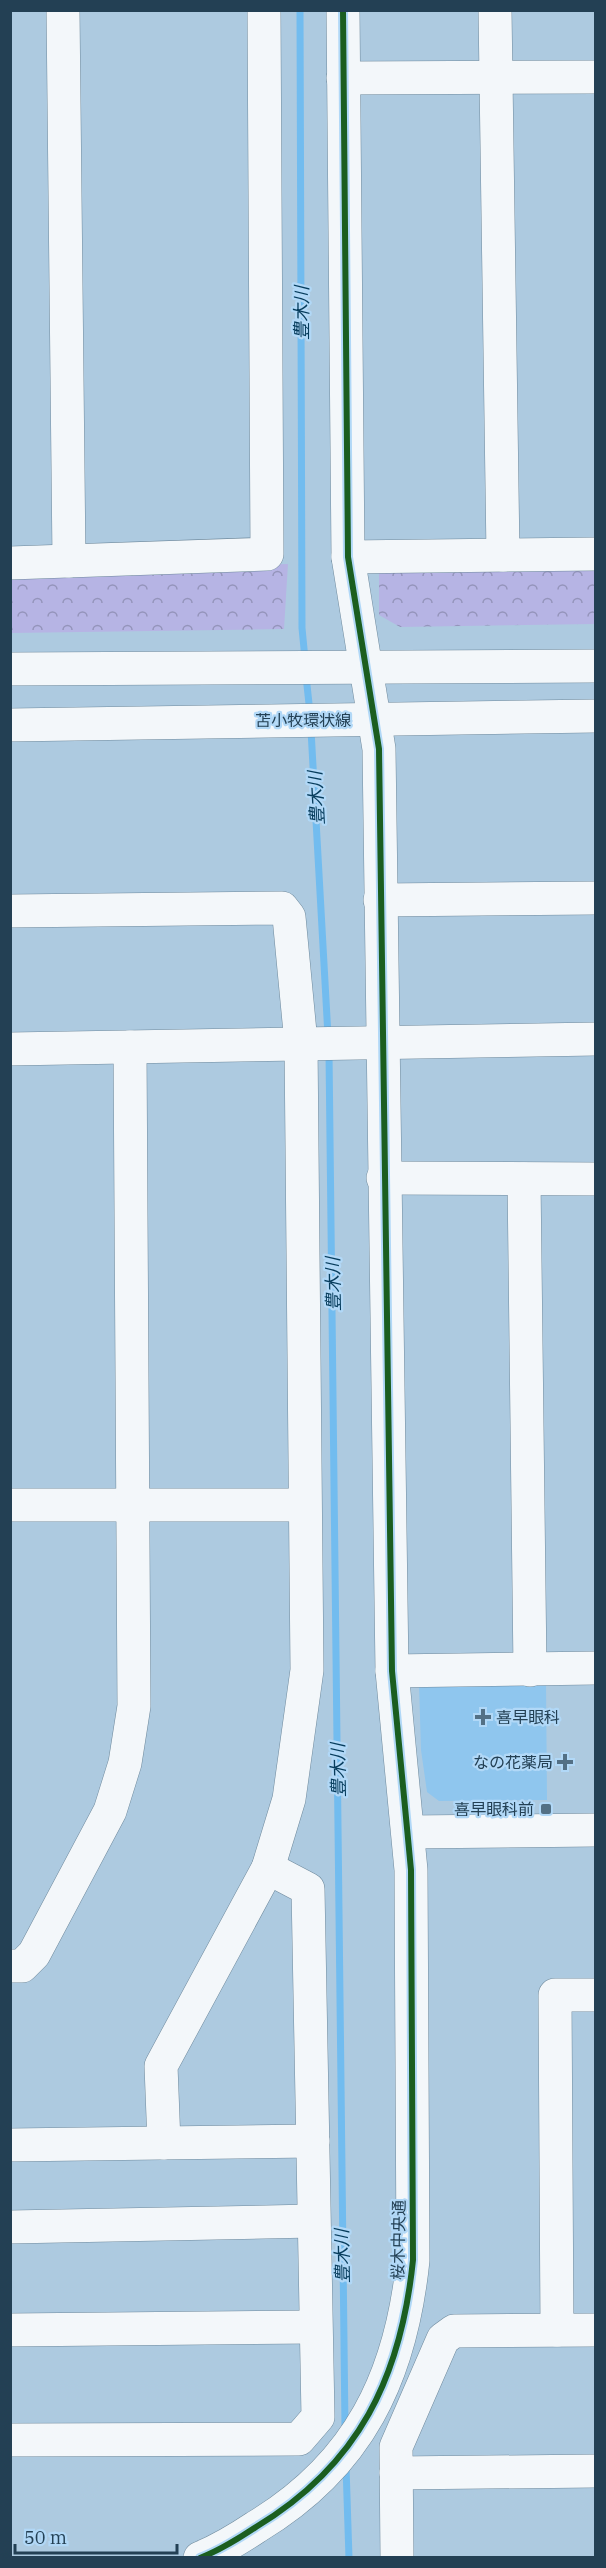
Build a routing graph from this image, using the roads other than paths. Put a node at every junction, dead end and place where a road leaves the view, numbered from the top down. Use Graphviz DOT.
graph roads {
  1 [pos="63,10"];
  2 [pos="264,10"];
  3 [pos="343,10"];
  4 [pos="495,10"];
  5 [pos="596,76"];
  6 [pos="496,77"];
  7 [pos="343,78"];
  8 [pos="596,554"];
  9 [pos="503,555"];
  10 [pos="348,557"];
  11 [pos="69,561"];
  12 [pos="10,563"];
  13 [pos="596,666"];
  14 [pos="352,668"];
  15 [pos="10,669"];
  16 [pos="596,716"];
  17 [pos="375,720"];
  18 [pos="10,725"];
  19 [pos="596,898"];
  20 [pos="380,900"];
  21 [pos="10,911"];
  22 [pos="596,1039"];
  23 [pos="381,1042"];
  24 [pos="319,1043"];
  25 [pos="130,1047"];
  26 [pos="10,1049"];
  27 [pos="383,1178"];
  28 [pos="524,1179"];
  29 [pos="596,1179"];
  30 [pos="132,1504"];
  31 [pos="10,1505"];
  32 [pos="304,1505"];
  33 [pos="596,1668"];
  34 [pos="530,1670"];
  35 [pos="392,1671"];
  36 [pos="596,1830"];
  37 [pos="408,1832"];
  38 [pos="268,1868"];
  39 [pos="10,1966"];
  40 [pos="596,1995"];
  41 [pos="314,2140"];
  42 [pos="164,2143"];
  43 [pos="10,2145"];
  44 [pos="314,2221"];
  45 [pos="10,2227"];
  46 [pos="315,2327"];
  47 [pos="10,2330"];
  48 [pos="557,2330"];
  49 [pos="596,2330"];
  50 [pos="10,2440"];
  51 [pos="596,2471"];
  52 [pos="396,2473"];
  53 [pos="200,2558"];
  54 [pos="397,2558"];
  1 -- 11 [label="street"];
  2 -- 11 [label="street"];
  3 -- 7 [label="street, 桜木中央通"];
  4 -- 6 [label="street"];
  5 -- 6 [label="street"];
  6 -- 7 [label="street"];
  6 -- 9 [label="street"];
  7 -- 10 [label="street, 桜木中央通"];
  8 -- 9 [label="street"];
  9 -- 10 [label="street"];
  10 -- 14 [label="street, 桜木中央通"];
  11 -- 12 [label="street"];
  13 -- 14 [label="street"];
  14 -- 15 [label="street"];
  14 -- 17 [label="street, 桜木中央通"];
  16 -- 17 [label="street, 苫小牧環状線"];
  17 -- 18 [label="street, 苫小牧環状線"];
  17 -- 20 [label="street, 桜木中央通"];
  19 -- 20 [label="street"];
  20 -- 23 [label="street, 桜木中央通"];
  21 -- 24 [label="street"];
  22 -- 23 [label="street"];
  23 -- 24 [label="street"];
  23 -- 27 [label="street, 桜木中央通"];
  24 -- 25 [label="street"];
  24 -- 32 [label="street"];
  25 -- 26 [label="street"];
  25 -- 30 [label="street"];
  27 -- 28 [label="street"];
  27 -- 35 [label="street, 桜木中央通"];
  28 -- 29 [label="street"];
  28 -- 34 [label="street"];
  30 -- 31 [label="street"];
  30 -- 32 [label="street"];
  30 -- 39 [label="street"];
  32 -- 38 [label="street"];
  33 -- 34 [label="street"];
  34 -- 35 [label="street"];
  35 -- 37 [label="street, 桜木中央通"];
  36 -- 37 [label="street"];
  37 -- 53 [label="street, 桜木中央通"];
  38 -- 41 [label="street"];
  38 -- 42 [label="street"];
  40 -- 48 [label="street"];
  41 -- 42 [label="street"];
  41 -- 44 [label="street"];
  42 -- 43 [label="street"];
  44 -- 45 [label="street"];
  44 -- 46 [label="street"];
  46 -- 47 [label="street"];
  46 -- 50 [label="street"];
  48 -- 49 [label="street"];
  48 -- 52 [label="street"];
  51 -- 52 [label="street"];
  52 -- 54 [label="street"];
}
